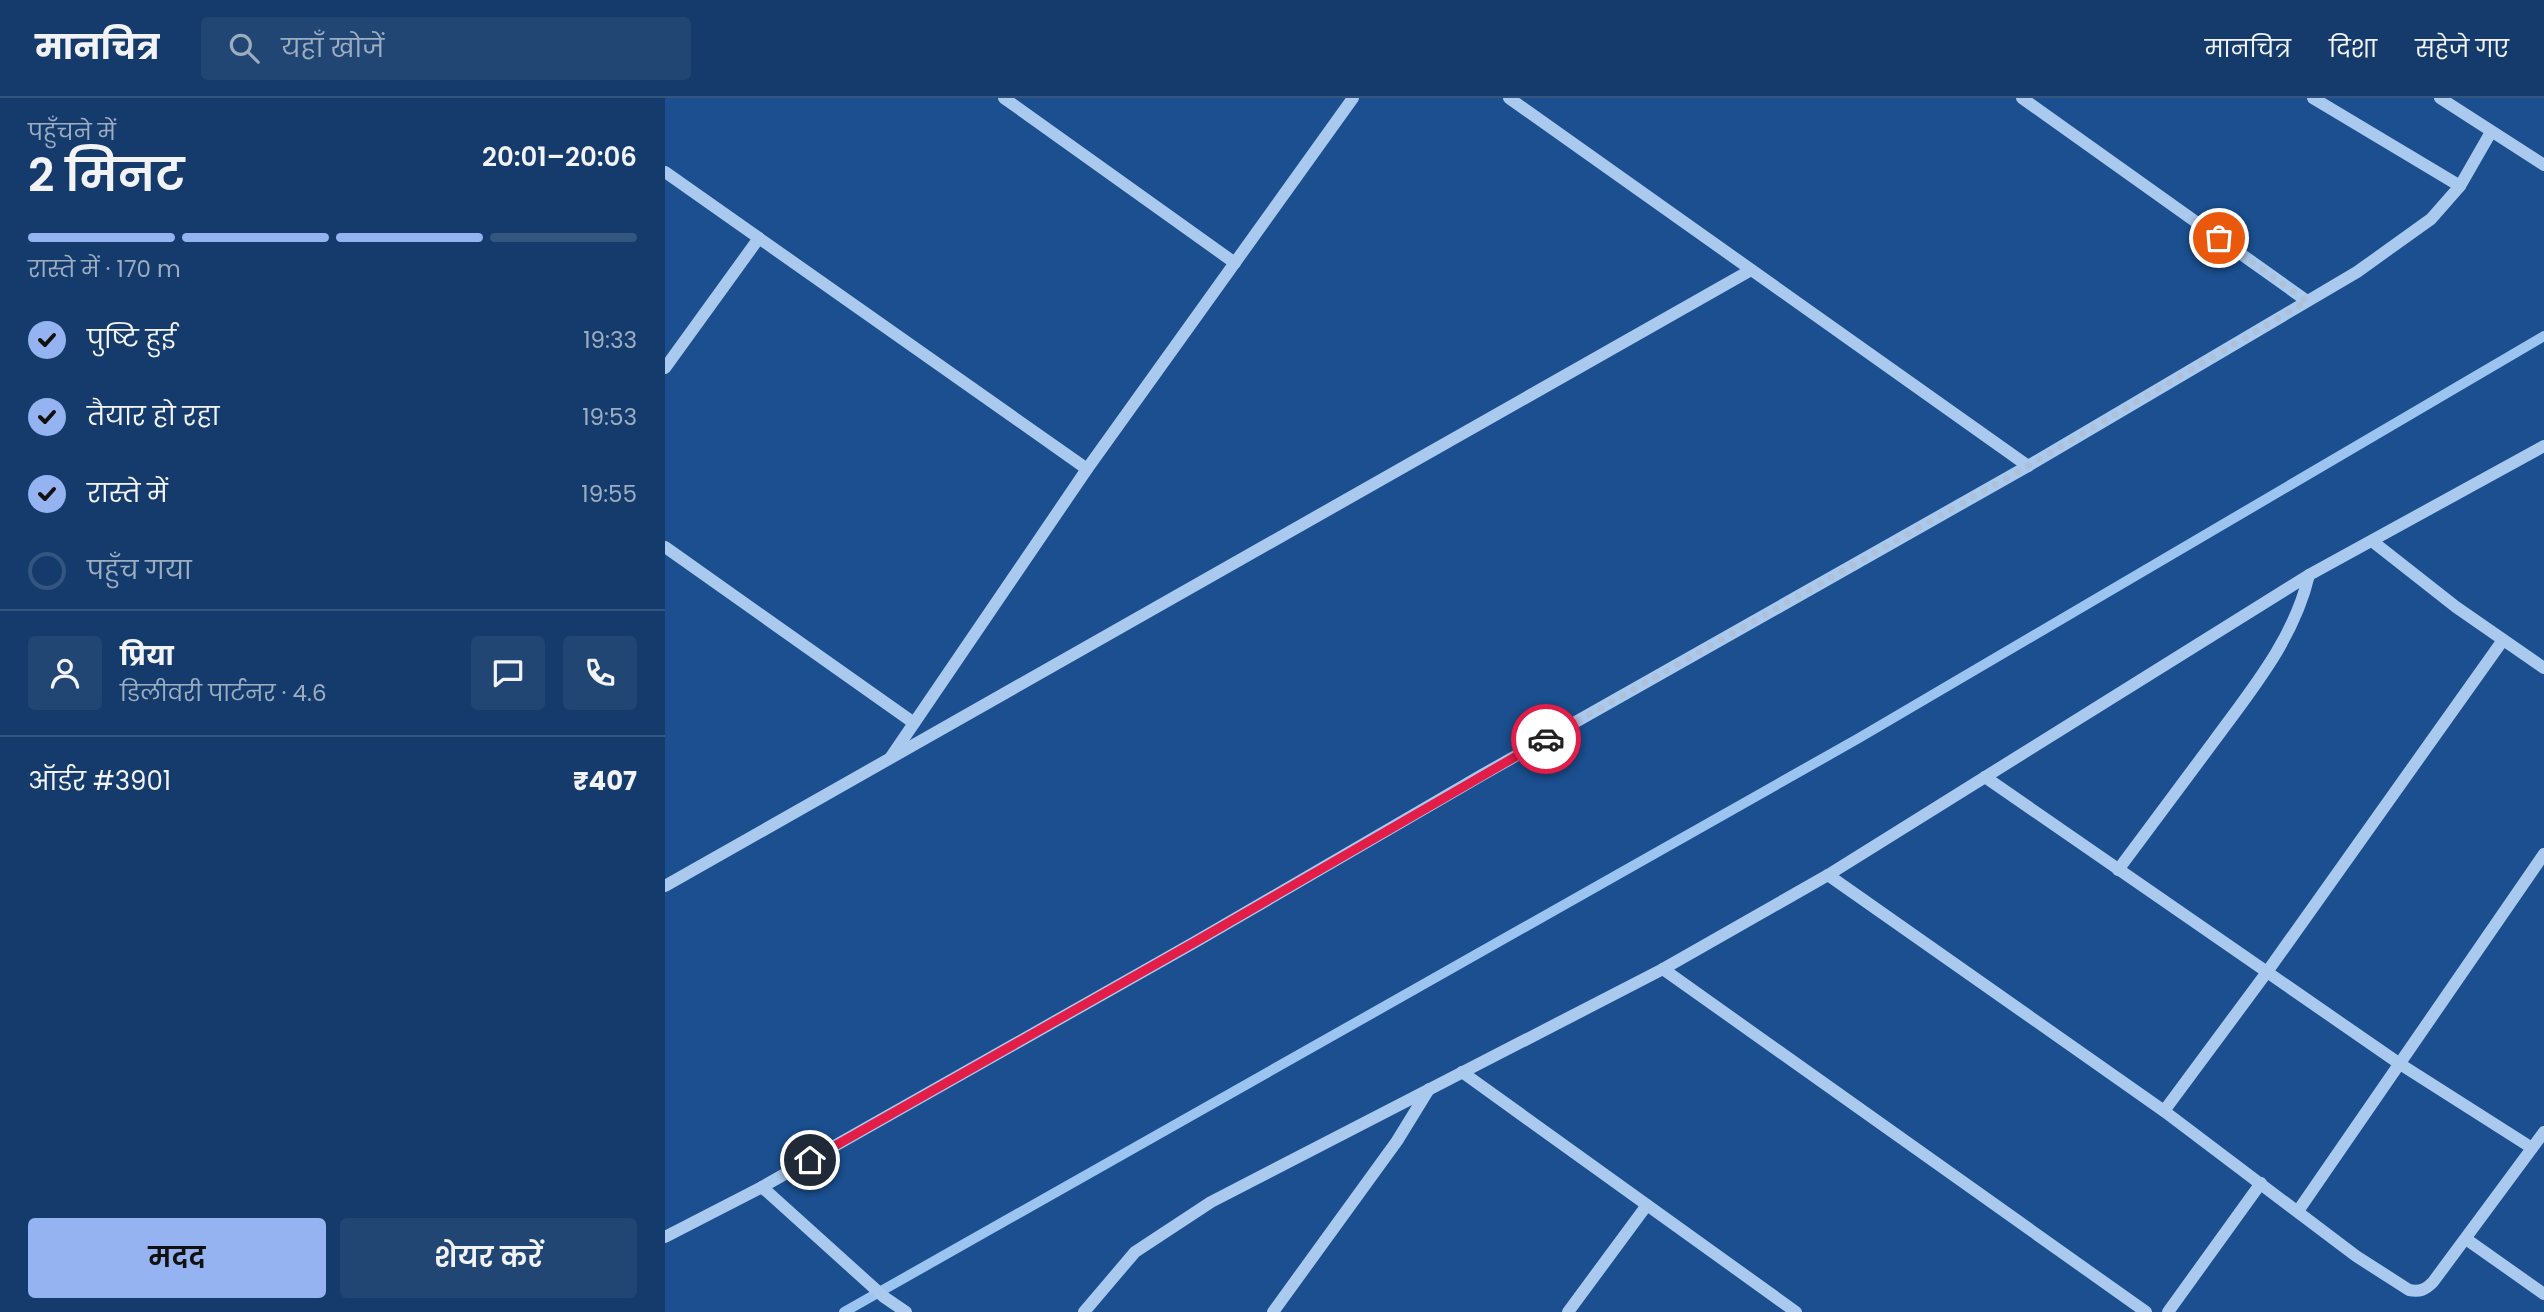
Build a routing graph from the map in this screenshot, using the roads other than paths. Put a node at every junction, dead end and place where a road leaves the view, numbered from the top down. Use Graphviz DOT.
graph roads {
  1 [pos="1005,98"];
  2 [pos="1353,98"];
  3 [pos="1509,98"];
  4 [pos="2022,98"];
  5 [pos="2313,98"];
  6 [pos="2439,98"];
  7 [pos="2491,132"];
  8 [pos="2544,165"];
  9 [pos="665,172"];
  10 [pos="2460,186"];
  11 [pos="759,238"];
  12 [pos="1235,263"];
  13 [pos="1751,270"];
  14 [pos="2307,301"];
  15 [pos="665,368"];
  16 [pos="2544,446"];
  17 [pos="2028,466"];
  18 [pos="1087,470"];
  19 [pos="2372,541"];
  20 [pos="665,547"];
  21 [pos="2309,575"];
  22 [pos="2503,640"];
  23 [pos="2544,668"];
  24 [pos="914,723"];
  25 [pos="888,760"];
  26 [pos="1985,778"];
  27 [pos="2544,854"];
  28 [pos="2118,870"];
  29 [pos="1828,875"];
  30 [pos="665,886"];
  31 [pos="1663,969"];
  32 [pos="2267,972"];
  33 [pos="2400,1064"];
  34 [pos="1462,1072"];
  35 [pos="1429,1088"];
  36 [pos="2164,1111"];
  37 [pos="2544,1132"];
  38 [pos="2532,1148"];
  39 [pos="2261,1183"];
  40 [pos="762,1187"];
  41 [pos="1647,1205"];
  42 [pos="2298,1212"];
  43 [pos="665,1237"];
  44 [pos="2466,1238"];
  45 [pos="2544,1294"];
  46 [pos="906,1312"];
  47 [pos="1084,1312"];
  48 [pos="1273,1312"];
  49 [pos="1568,1312"];
  50 [pos="1796,1312"];
  51 [pos="2146,1312"];
  52 [pos="2168,1312"];
  1 -- 12 [label="street"];
  2 -- 12 [label="street"];
  3 -- 13 [label="street"];
  4 -- 14 [label="street"];
  5 -- 10 [label="street"];
  6 -- 7 [label="street"];
  7 -- 8 [label="street"];
  7 -- 10 [label="street"];
  9 -- 11 [label="street"];
  10 -- 14 [label="street"];
  11 -- 15 [label="street"];
  11 -- 18 [label="street"];
  12 -- 18 [label="street"];
  13 -- 17 [label="street"];
  13 -- 25 [label="street"];
  14 -- 17 [label="street"];
  16 -- 19 [label="street"];
  17 -- 40 [label="street"];
  18 -- 24 [label="street"];
  19 -- 21 [label="street"];
  19 -- 22 [label="street"];
  20 -- 24 [label="street"];
  21 -- 26 [label="street"];
  21 -- 28 [label="street"];
  22 -- 23 [label="street"];
  22 -- 32 [label="street"];
  24 -- 25 [label="street"];
  25 -- 30 [label="street"];
  26 -- 28 [label="street"];
  26 -- 29 [label="street"];
  27 -- 33 [label="street"];
  28 -- 32 [label="street"];
  29 -- 31 [label="street"];
  29 -- 36 [label="street"];
  31 -- 34 [label="street"];
  31 -- 51 [label="street"];
  32 -- 33 [label="street"];
  32 -- 36 [label="street"];
  33 -- 38 [label="street"];
  33 -- 42 [label="street"];
  34 -- 35 [label="street"];
  34 -- 41 [label="street"];
  35 -- 47 [label="street"];
  35 -- 48 [label="street"];
  36 -- 39 [label="street"];
  37 -- 38 [label="street"];
  38 -- 44 [label="street"];
  39 -- 42 [label="street"];
  39 -- 52 [label="street"];
  40 -- 43 [label="street"];
  40 -- 46 [label="street"];
  41 -- 49 [label="street"];
  41 -- 50 [label="street"];
  42 -- 44 [label="street"];
  44 -- 45 [label="street"];
}
